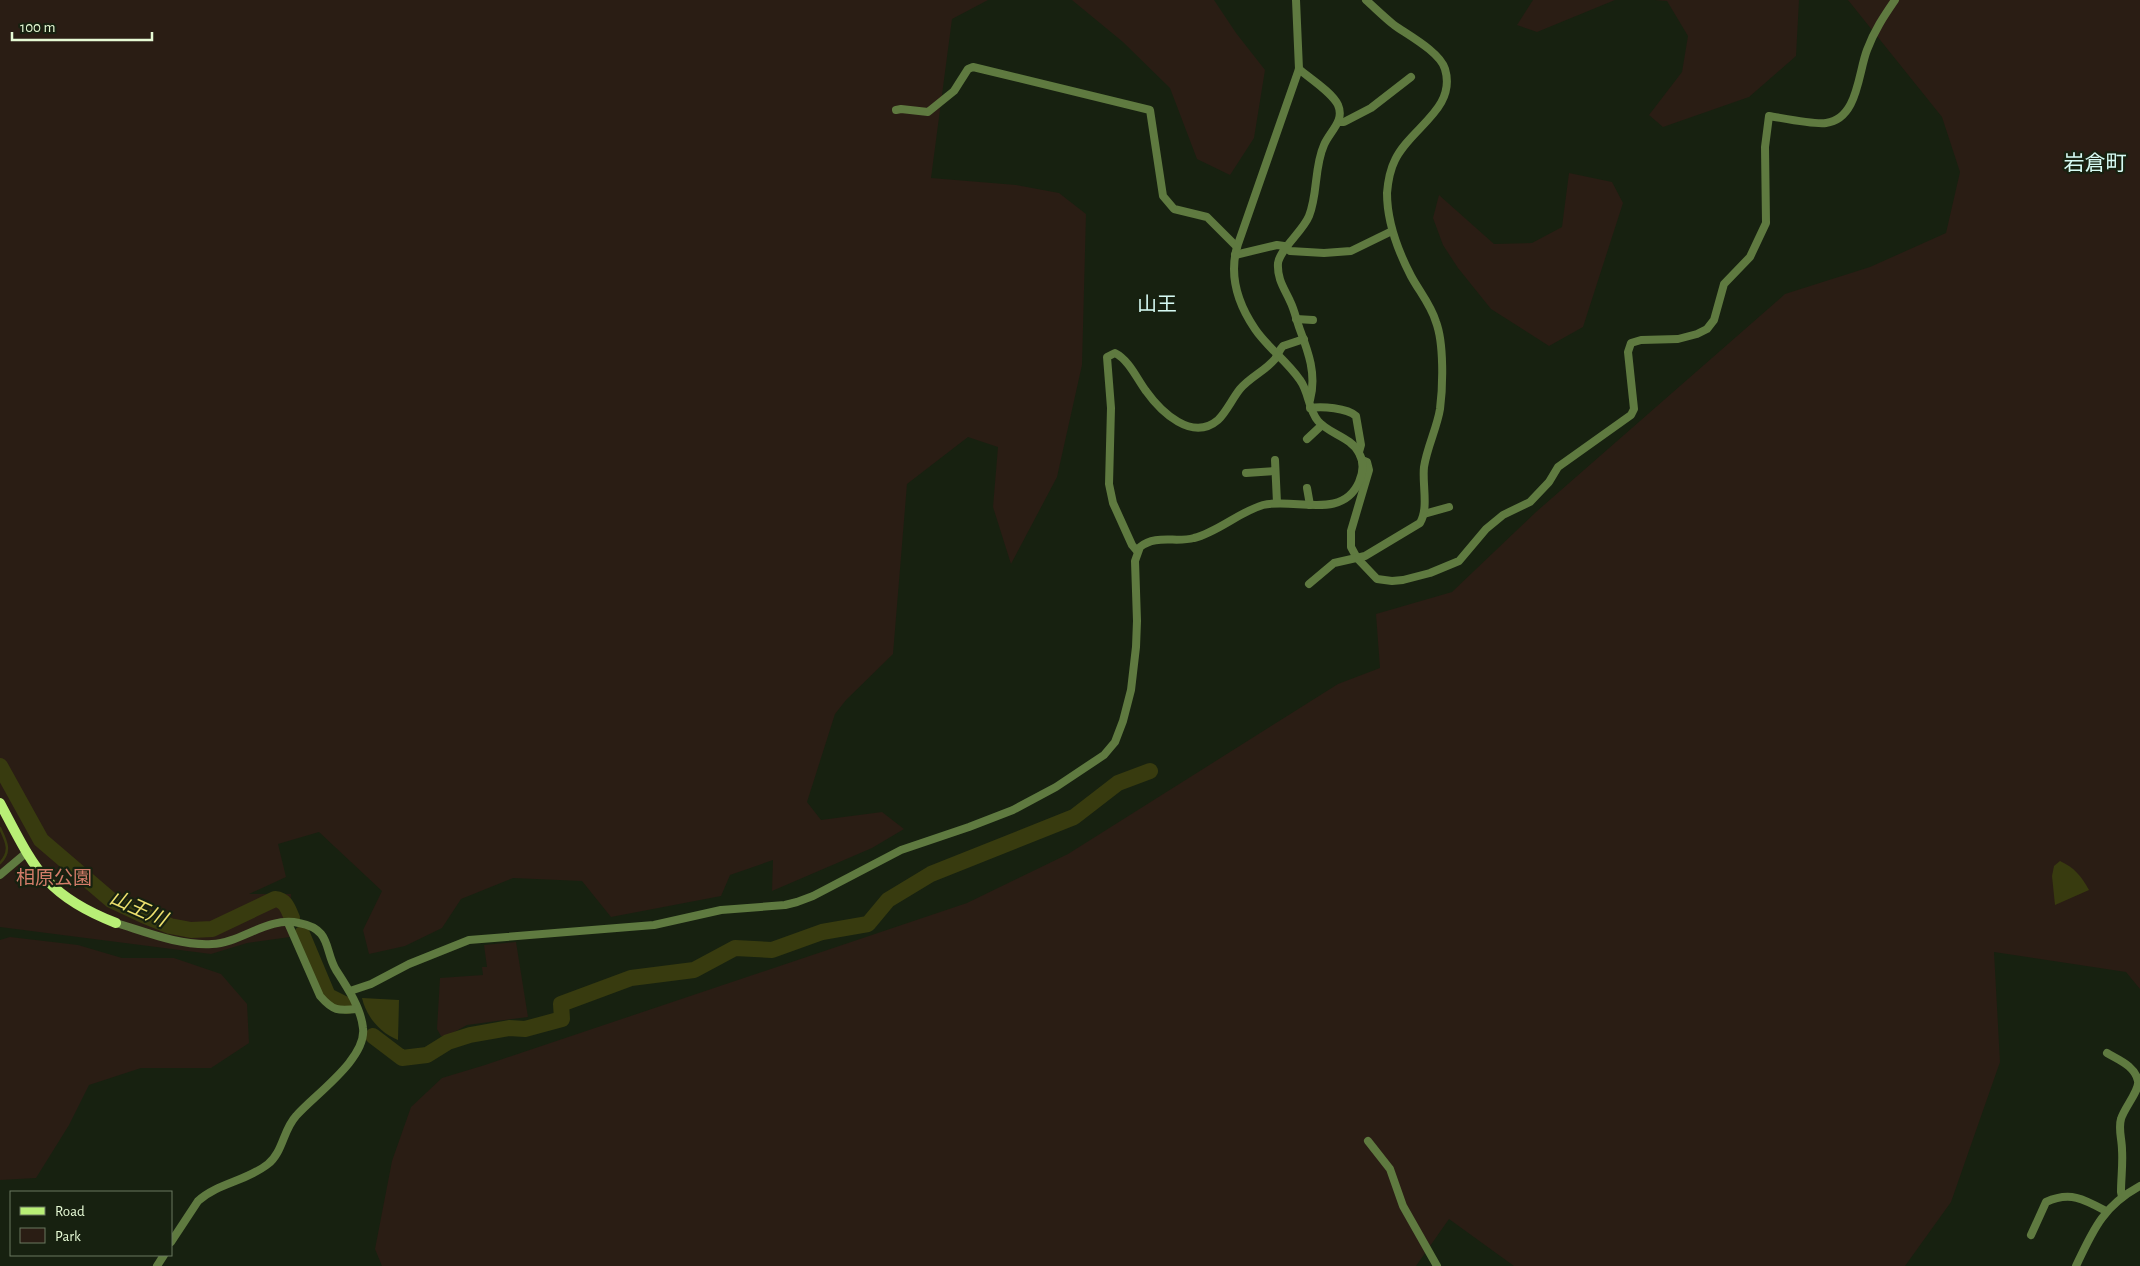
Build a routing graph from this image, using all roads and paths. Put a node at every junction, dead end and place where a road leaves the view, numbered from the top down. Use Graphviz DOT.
graph roads {
  1 [pos="1296,0"];
  2 [pos="1366,0"];
  3 [pos="1895,0"];
  4 [pos="1298,69"];
  5 [pos="1411,77"];
  6 [pos="896,110"];
  7 [pos="1339,122"];
  8 [pos="1392,230"];
  9 [pos="1286,248"];
  10 [pos="1236,251"];
  11 [pos="1296,319"];
  12 [pos="1313,320"];
  13 [pos="1304,339"];
  14 [pos="1278,354"];
  15 [pos="1310,405"];
  16 [pos="1322,426"];
  17 [pos="1307,440"];
  18 [pos="1361,456"];
  19 [pos="1275,460"];
  20 [pos="1274,471"];
  21 [pos="1246,473"];
  22 [pos="1306,488"];
  23 [pos="1276,503"];
  24 [pos="1310,505"];
  25 [pos="1449,507"];
  26 [pos="1424,514"];
  27 [pos="1137,551"];
  28 [pos="1357,558"];
  29 [pos="1309,584"];
  30 [pos="0,803"];
  31 [pos="26,853"];
  32 [pos="0,875"];
  33 [pos="116,923"];
  34 [pos="288,923"];
  35 [pos="350,991"];
  36 [pos="357,1009"];
  37 [pos="2107,1053"];
  38 [pos="1368,1142"];
  39 [pos="2140,1186"];
  40 [pos="2122,1196"];
  41 [pos="2106,1210"];
  42 [pos="2031,1235"];
  43 [pos="172,1240"];
  44 [pos="1437,1266"];
  45 [pos="2076,1266"];
  1 -- 4 [label="street"];
  2 -- 8 [label="street"];
  3 -- 28 [label="street"];
  4 -- 7 [label="street"];
  4 -- 10 [label="street"];
  5 -- 7 [label="street"];
  6 -- 10 [label="street"];
  7 -- 9 [label="street"];
  8 -- 9 [label="street"];
  8 -- 26 [label="street"];
  9 -- 10 [label="street"];
  9 -- 11 [label="street"];
  10 -- 14 [label="street"];
  11 -- 12 [label="street"];
  11 -- 13 [label="street"];
  13 -- 14 [label="street"];
  13 -- 15 [label="street"];
  14 -- 15 [label="street"];
  14 -- 27 [label="street"];
  15 -- 16 [label="street"];
  15 -- 18 [label="street"];
  16 -- 17 [label="street"];
  16 -- 18 [label="street"];
  18 -- 24 [label="street"];
  18 -- 28 [label="street"];
  19 -- 20 [label="street"];
  20 -- 21 [label="street"];
  20 -- 23 [label="street"];
  22 -- 24 [label="street"];
  23 -- 24 [label="street"];
  23 -- 27 [label="street"];
  25 -- 26 [label="street"];
  26 -- 28 [label="street"];
  27 -- 35 [label="street"];
  28 -- 29 [label="street"];
  30 -- 31 [label="street"];
  31 -- 32 [label="street"];
  31 -- 33 [label="street"];
  33 -- 34 [label="street"];
  34 -- 35 [label="street"];
  34 -- 36 [label="street"];
  35 -- 36 [label="street"];
  36 -- 43 [label="street"];
  37 -- 40 [label="street"];
  38 -- 44 [label="street"];
  39 -- 40 [label="street"];
  40 -- 41 [label="street"];
  41 -- 42 [label="street"];
  41 -- 45 [label="street"];
}
